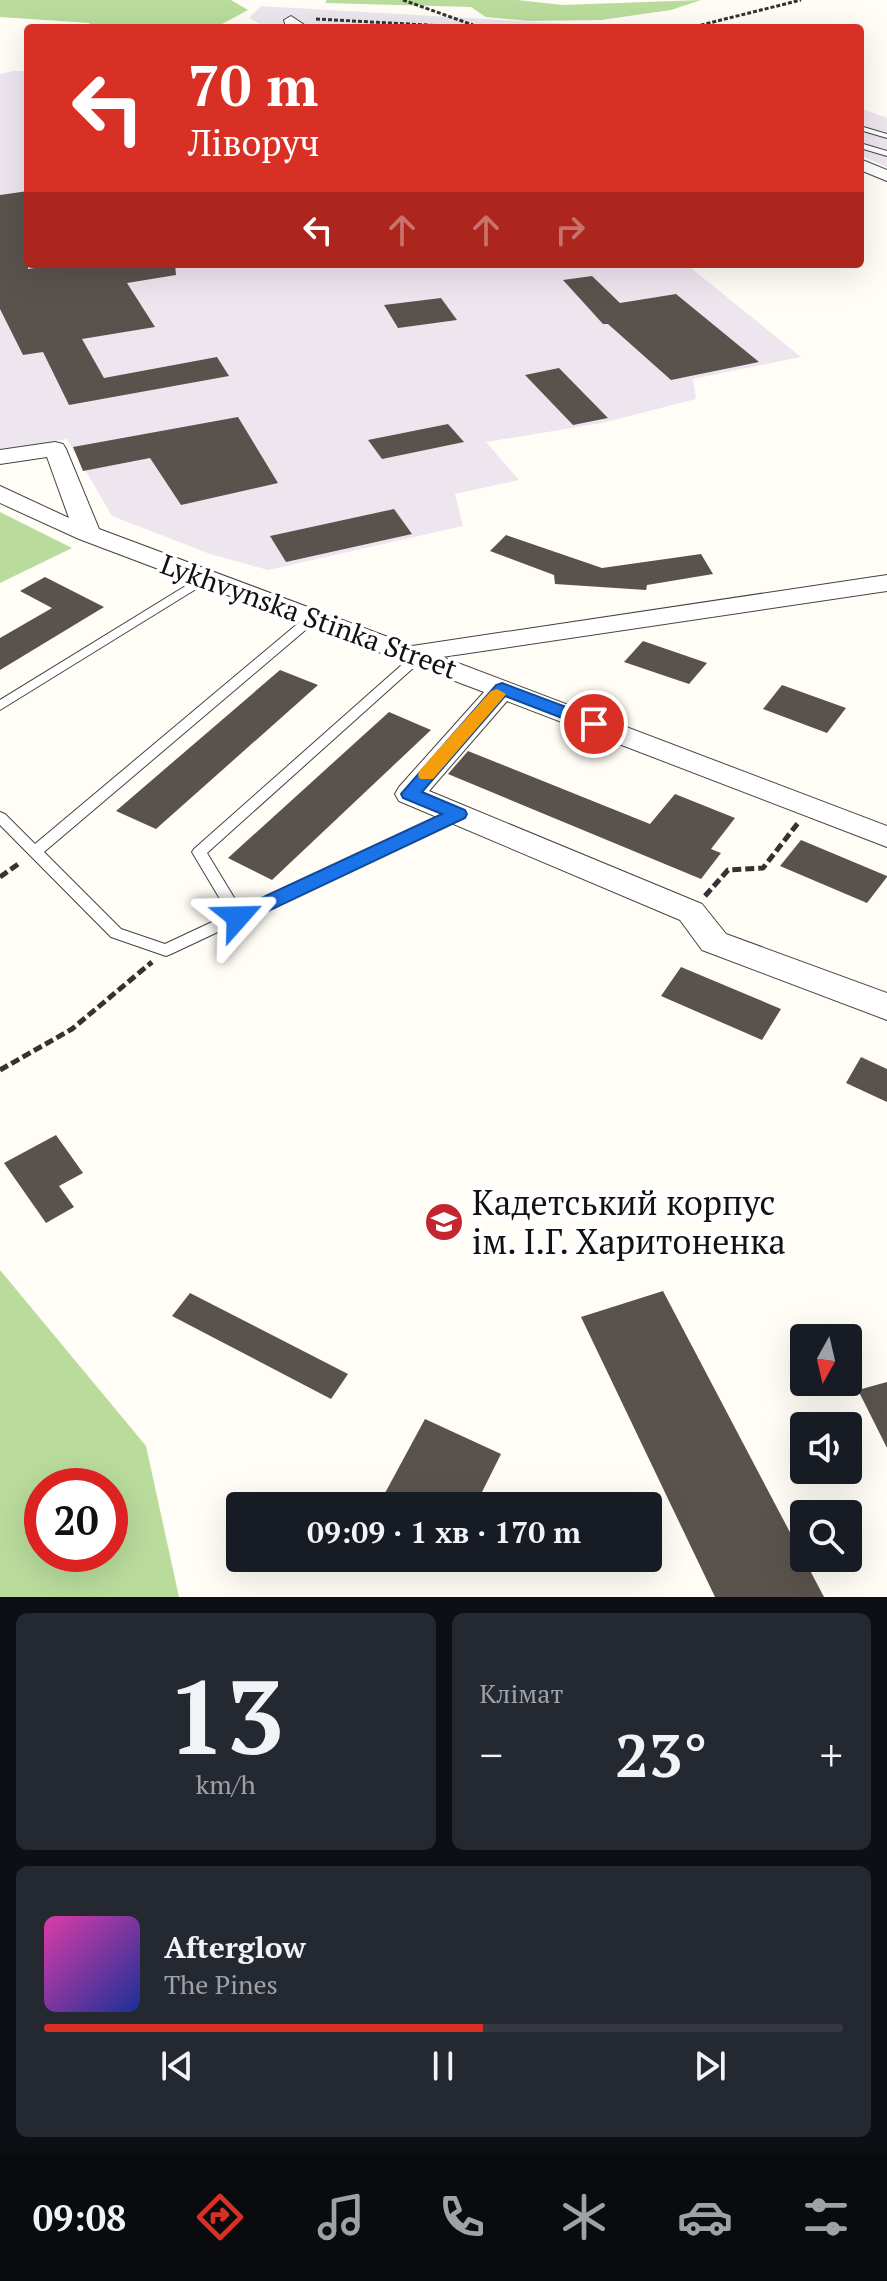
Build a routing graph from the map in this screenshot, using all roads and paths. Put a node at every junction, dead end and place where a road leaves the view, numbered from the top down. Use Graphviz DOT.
graph roads {
  1 [pos="403,0"];
  2 [pos="801,0"];
  3 [pos="472,24"];
  4 [pos="705,24"];
  5 [pos="864,129"];
  6 [pos="887,136"];
  7 [pos="864,146"];
  8 [pos="887,154"];
  9 [pos="864,166"];
  10 [pos="887,176"];
  11 [pos="0,457"];
  12 [pos="0,493"];
  13 [pos="88,534"];
  14 [pos="205,578"];
  15 [pos="887,583"];
  16 [pos="312,618"];
  17 [pos="413,655"];
  18 [pos="502,689"];
  19 [pos="0,706"];
  20 [pos="811,807"];
  21 [pos="458,814"];
  22 [pos="0,817"];
  23 [pos="887,837"];
  24 [pos="35,852"];
  25 [pos="0,877"];
  26 [pos="691,912"];
  27 [pos="238,917"];
  28 [pos="166,950"];
  29 [pos="887,1007"];
  30 [pos="0,1070"];
  1 -- 3 [label="path"];
  2 -- 4 [label="path"];
  5 -- 6 [label="lane"];
  7 -- 8 [label="lane"];
  9 -- 10 [label="street"];
  11 -- 13 [label="street"];
  12 -- 13 [label="street, Lykhvynska Stinka Street"];
  13 -- 14 [label="street, Lykhvynska Stinka Street"];
  14 -- 16 [label="street, Lykhvynska Stinka Street"];
  14 -- 19 [label="lane"];
  15 -- 17 [label="street"];
  16 -- 17 [label="street, Lykhvynska Stinka Street"];
  16 -- 24 [label="lane"];
  17 -- 18 [label="street, Lykhvynska Stinka Street"];
  17 -- 27 [label="lane"];
  18 -- 20 [label="street, Lykhvynska Stinka Street"];
  18 -- 21 [label="street"];
  20 -- 23 [label="street, Lykhvynska Stinka Street"];
  20 -- 26 [label="path"];
  21 -- 26 [label="street"];
  21 -- 27 [label="lane"];
  22 -- 24 [label="lane"];
  24 -- 25 [label="path"];
  24 -- 28 [label="lane"];
  26 -- 29 [label="street"];
  27 -- 28 [label="lane"];
  28 -- 30 [label="path"];
}
